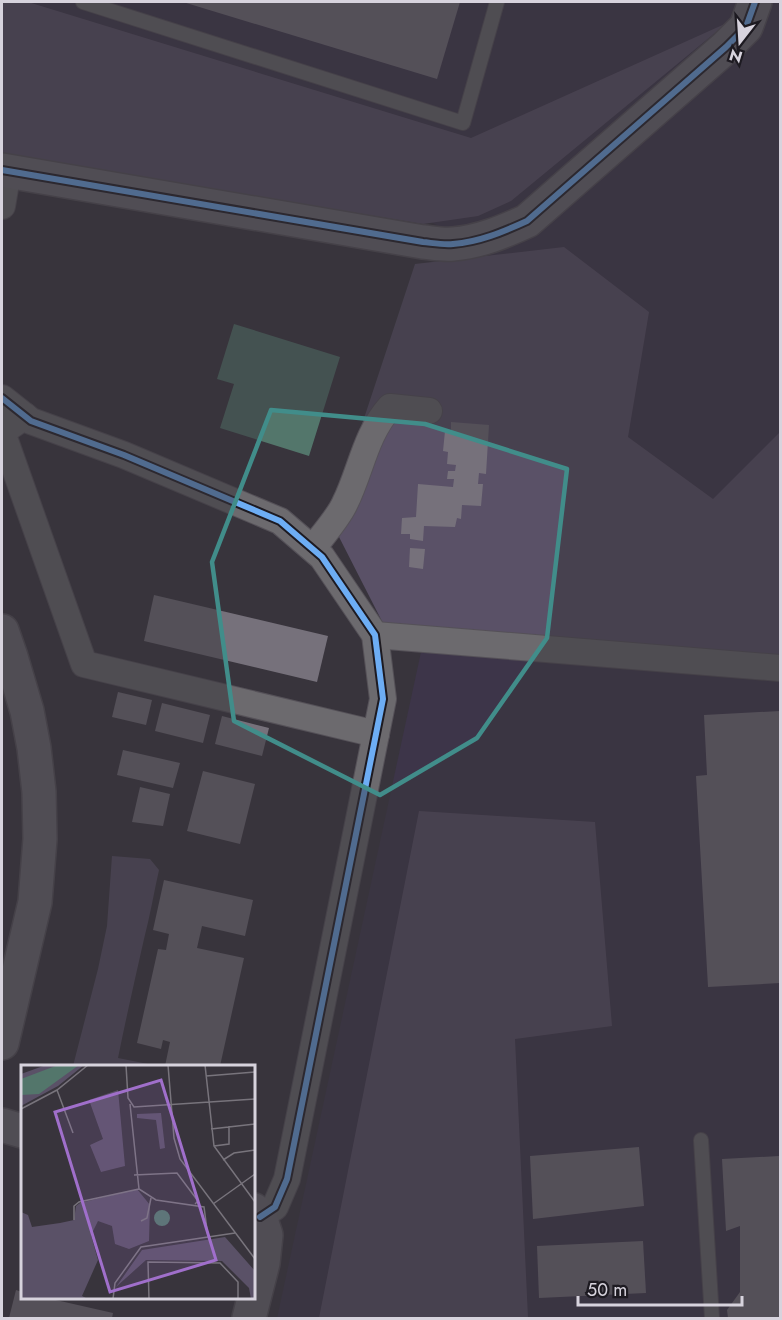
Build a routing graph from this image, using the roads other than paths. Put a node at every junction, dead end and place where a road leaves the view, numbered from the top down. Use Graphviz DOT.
graph roads {
  1 [pos="83,2"];
  2 [pos="497,2"];
  3 [pos="755,2"];
  4 [pos="5,170"];
  5 [pos="2,207"];
  6 [pos="2,399"];
  7 [pos="429,411"];
  8 [pos="25,416"];
  9 [pos="313,548"];
  10 [pos="2,631"];
  11 [pos="375,635"];
  12 [pos="780,668"];
  13 [pos="376,734"];
  14 [pos="2,1044"];
  15 [pos="2,1125"];
  16 [pos="21,1131"];
  17 [pos="701,1140"];
  18 [pos="257,1214"];
  19 [pos="255,1294"];
  20 [pos="254,1299"];
  21 [pos="249,1318"];
  22 [pos="712,1318"];
  1 -- 2 [label="lane"];
  3 -- 4 [label="street"];
  4 -- 5 [label="street"];
  6 -- 8 [label="street"];
  7 -- 9 [label="street"];
  8 -- 9 [label="street"];
  8 -- 13 [label="street"];
  9 -- 11 [label="street"];
  10 -- 14 [label="street"];
  11 -- 12 [label="street"];
  11 -- 13 [label="street"];
  13 -- 18 [label="street"];
  15 -- 16 [label="street"];
  17 -- 22 [label="lane"];
  18 -- 19 [label="street"];
  20 -- 21 [label="street"];
}
